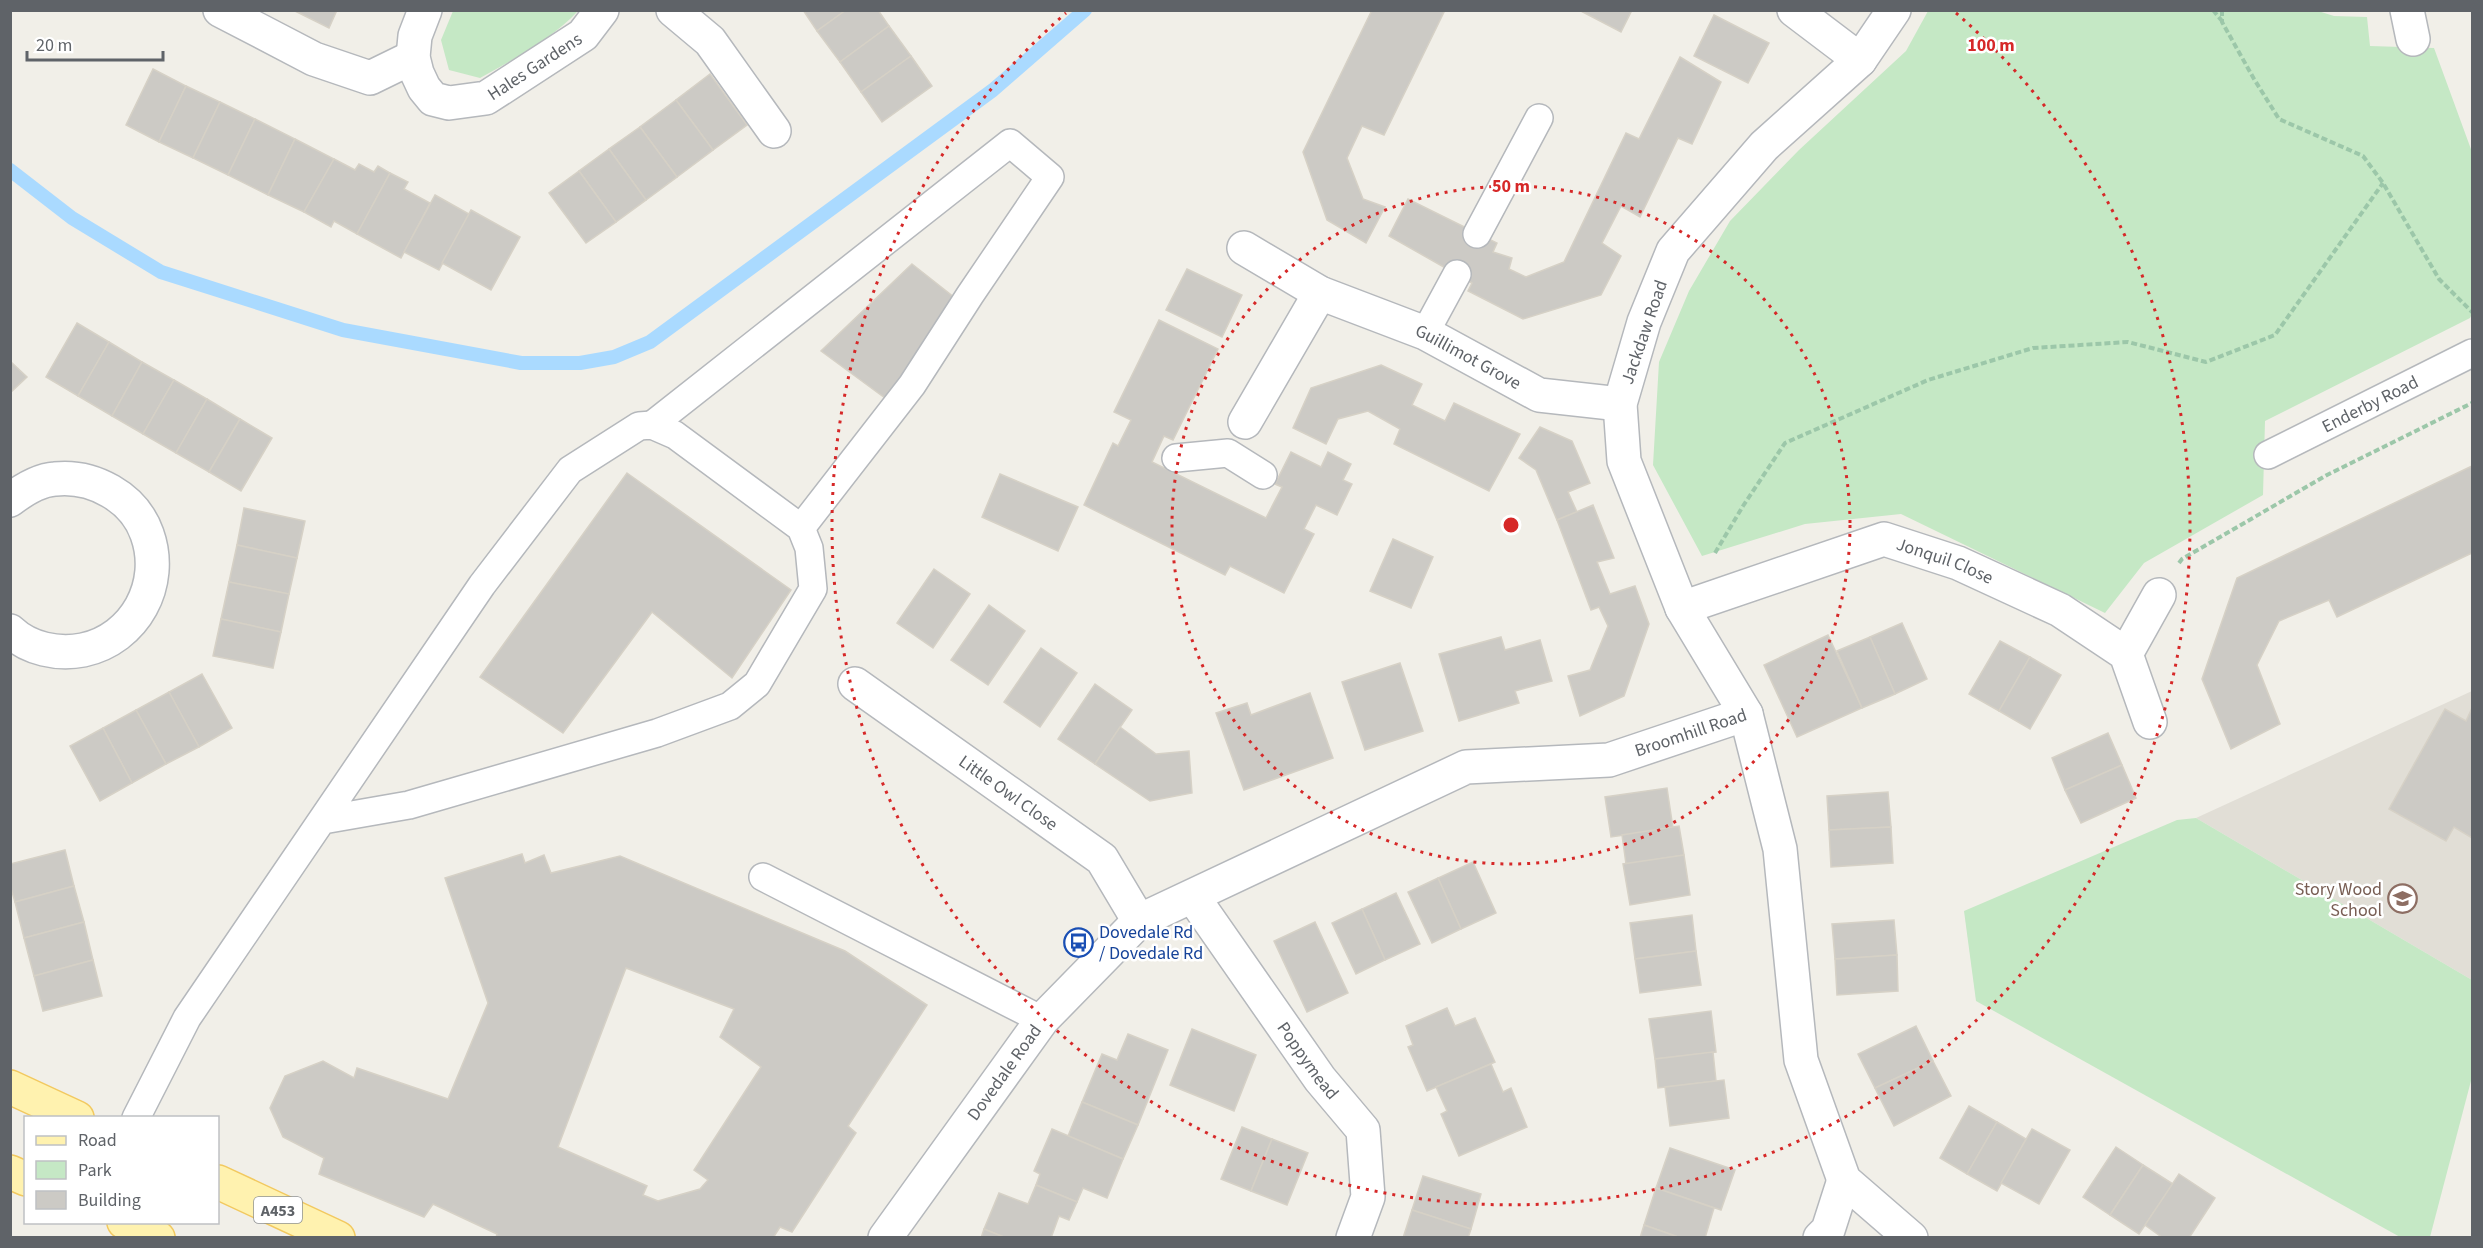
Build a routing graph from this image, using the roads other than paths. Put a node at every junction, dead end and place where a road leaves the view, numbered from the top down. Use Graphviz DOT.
graph roads {
  1 [pos="220,10"];
  2 [pos="425,10"];
  3 [pos="602,10"];
  4 [pos="674,10"];
  5 [pos="1794,10"];
  6 [pos="1894,10"];
  7 [pos="413,57"];
  8 [pos="1860,60"];
  9 [pos="1539,118"];
  10 [pos="774,131"];
  11 [pos="1478,234"];
  12 [pos="1244,248"];
  13 [pos="1457,273"];
  14 [pos="1320,293"];
  15 [pos="1425,333"];
  16 [pos="2472,353"];
  17 [pos="1620,404"];
  18 [pos="1245,422"];
  19 [pos="652,425"];
  20 [pos="1228,453"];
  21 [pos="2268,455"];
  22 [pos="1176,458"];
  23 [pos="1263,476"];
  24 [pos="10,500"];
  25 [pos="801,528"];
  26 [pos="2159,595"];
  27 [pos="1682,608"];
  28 [pos="13,640"];
  29 [pos="2126,654"];
  30 [pos="855,684"];
  31 [pos="1746,714"];
  32 [pos="2150,722"];
  33 [pos="323,820"];
  34 [pos="763,877"];
  35 [pos="1193,897"];
  36 [pos="1138,921"];
  37 [pos="1042,1020"];
  38 [pos="10,1087"];
  39 [pos="73,1116"];
  40 [pos="137,1116"];
  41 [pos="10,1172"];
  42 [pos="24,1178"];
  43 [pos="1844,1180"];
  44 [pos="219,1182"];
  45 [pos="128,1224"];
  46 [pos="158,1238"];
  47 [pos="338,1238"];
  48 [pos="885,1238"];
  49 [pos="1353,1238"];
  50 [pos="1820,1238"];
  51 [pos="1911,1238"];
  1 -- 7 [label="street"];
  2 -- 7 [label="street, Hales Gardens"];
  3 -- 7 [label="street, Hales Gardens"];
  4 -- 10 [label="street"];
  5 -- 8 [label="street"];
  6 -- 8 [label="street, Jackdaw Road"];
  8 -- 17 [label="street, Jackdaw Road"];
  9 -- 11 [label="lane"];
  12 -- 14 [label="street, Guillimot Grove"];
  13 -- 15 [label="lane"];
  14 -- 15 [label="street, Guillimot Grove"];
  14 -- 18 [label="street"];
  15 -- 17 [label="street, Guillimot Grove"];
  16 -- 21 [label="lane, Enderby Road"];
  17 -- 27 [label="street, Jackdaw Road"];
  18 -- 20 [label="lane"];
  19 -- 25 [label="lane"];
  19 -- 25 [label="lane"];
  19 -- 33 [label="lane"];
  20 -- 22 [label="lane"];
  20 -- 23 [label="lane"];
  24 -- 28 [label="street"];
  25 -- 33 [label="lane"];
  26 -- 29 [label="street"];
  27 -- 29 [label="street, Jonquil Close"];
  27 -- 31 [label="street, Jackdaw Road"];
  29 -- 32 [label="street"];
  30 -- 36 [label="street, Little Owl Close"];
  31 -- 35 [label="street, Broomhill Road"];
  31 -- 43 [label="street, Broomhill Road"];
  33 -- 40 [label="lane"];
  34 -- 37 [label="lane"];
  35 -- 36 [label="street, Broomhill Road"];
  35 -- 49 [label="street, Poppymead"];
  36 -- 37 [label="street, Dovedale Road"];
  37 -- 48 [label="street, Dovedale Road"];
  38 -- 39 [label="main road"];
  41 -- 42 [label="main road"];
  43 -- 50 [label="street"];
  43 -- 51 [label="street, Broomhill Road"];
  44 -- 47 [label="main road, A453"];
  45 -- 46 [label="main road"];
}
